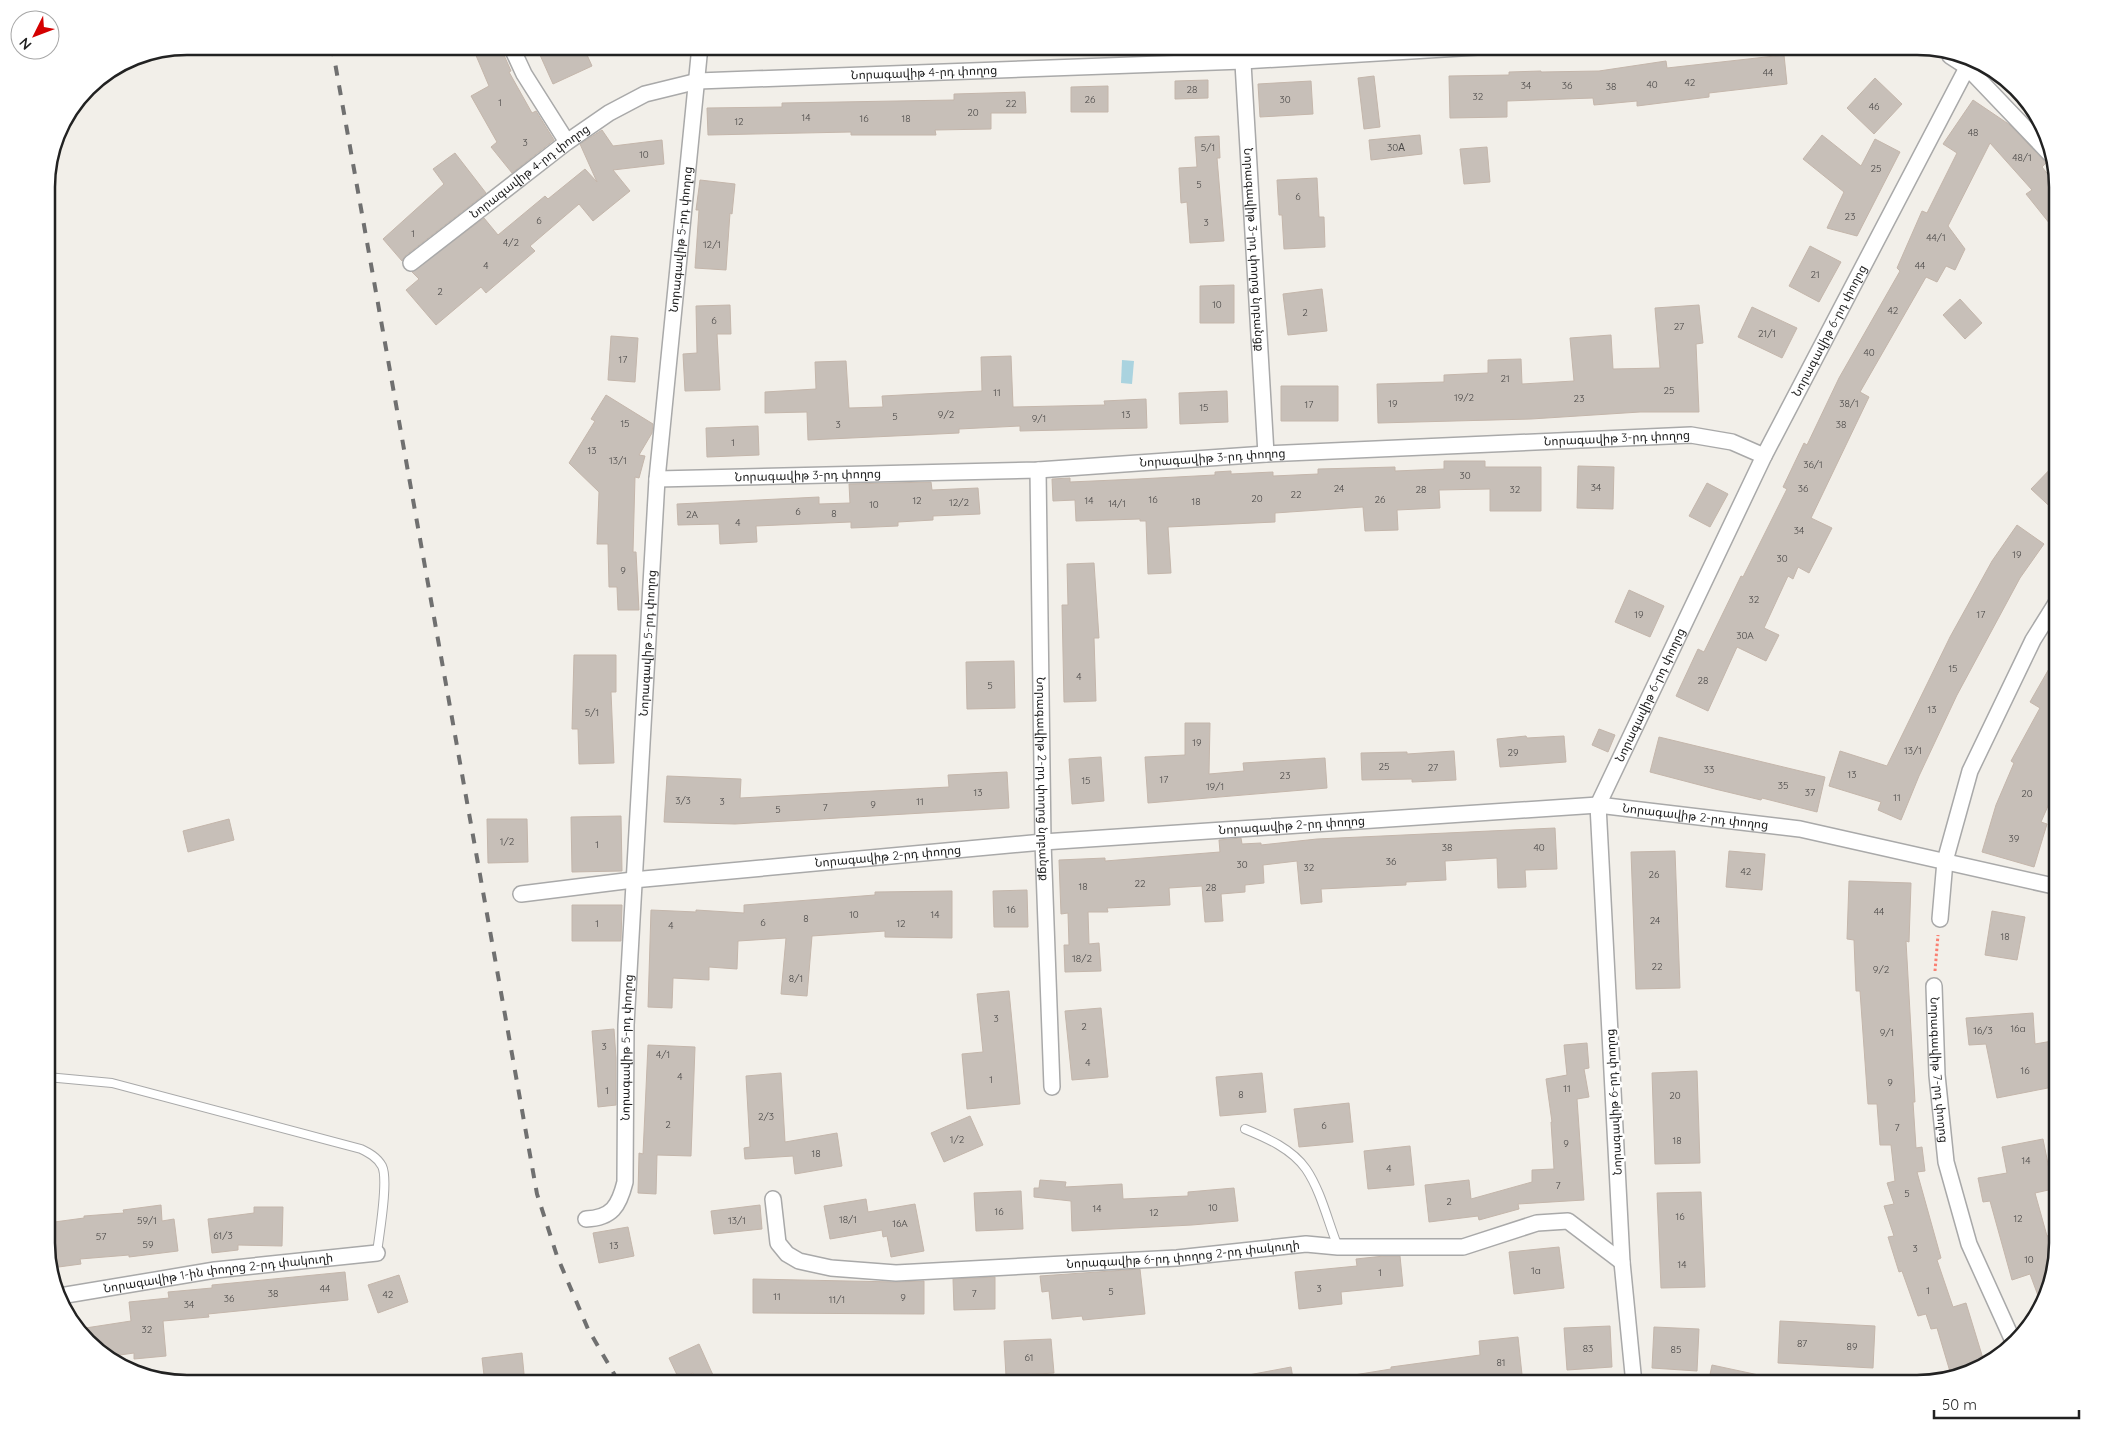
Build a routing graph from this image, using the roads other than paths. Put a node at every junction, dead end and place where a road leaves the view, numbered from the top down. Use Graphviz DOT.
graph roads {
  1 [pos="515,55"];
  2 [pos="699,55"];
  3 [pos="1222,55"];
  4 [pos="1242,55"];
  5 [pos="1969,66"];
  6 [pos="1974,69"];
  7 [pos="698,81"];
  8 [pos="567,142"];
  9 [pos="2042,145"];
  10 [pos="411,263"];
  11 [pos="1266,454"];
  12 [pos="1764,456"];
  13 [pos="1038,470"];
  14 [pos="657,479"];
  15 [pos="2049,614"];
  16 [pos="1598,804"];
  17 [pos="1042,842"];
  18 [pos="1945,861"];
  19 [pos="633,880"];
  20 [pos="2049,885"];
  21 [pos="521,894"];
  22 [pos="1940,920"];
  23 [pos="1934,986"];
  24 [pos="55,1078"];
  25 [pos="1052,1087"];
  26 [pos="1245,1129"];
  27 [pos="773,1199"];
  28 [pos="586,1219"];
  29 [pos="1338,1247"];
  30 [pos="377,1253"];
  31 [pos="1622,1262"];
  32 [pos="66,1295"];
  33 [pos="2011,1335"];
  34 [pos="1633,1375"];
  1 -- 8 [label="street"];
  2 -- 7 [label="street, Նորագավիթ 5-րդ փողոց"];
  3 -- 7 [label="street, Նորագավիթ 4-րդ փողոց"];
  4 -- 11 [label="street, Նորագավիթ 3-րդ փողոց նրբանցք"];
  5 -- 12 [label="street, Նորագավիթ 6-րդ փողոց"];
  6 -- 9 [label="street"];
  7 -- 8 [label="street, Նորագավիթ 4-րդ փողոց"];
  7 -- 14 [label="street, Նորագավիթ 5-րդ փողոց"];
  8 -- 10 [label="street, Նորագավիթ 4-րդ փողոց"];
  11 -- 12 [label="street, Նորագավիթ 3-րդ փողոց"];
  11 -- 13 [label="street, Նորագավիթ 3-րդ փողոց"];
  12 -- 16 [label="street, Նորագավիթ 6-րդ փողոց"];
  13 -- 14 [label="street, Նորագավիթ 3-րդ փողոց"];
  13 -- 17 [label="street, Նորագավիթ 2-րդ փողոց նրբանցք"];
  14 -- 19 [label="street, Նորագավիթ 5-րդ փողոց"];
  15 -- 18 [label="street"];
  16 -- 17 [label="street, Նորագավիթ 2-րդ փողոց"];
  16 -- 18 [label="street, Նորագավիթ 2-րդ փողոց"];
  16 -- 31 [label="street, Նորագավիթ 6-րդ փողոց"];
  17 -- 19 [label="street, Նորագավիթ 2-րդ փողոց"];
  17 -- 25 [label="street, Նորագավիթ 2-րդ փողոց նրբանցք"];
  18 -- 20 [label="street, Նորագավիթ 2-րդ փողոց"];
  18 -- 22 [label="street"];
  19 -- 21 [label="street, Նորագավիթ 2-րդ փողոց"];
  19 -- 28 [label="street, Նորագավիթ 5-րդ փողոց"];
  23 -- 33 [label="street, Նորագավիթ 7-րդ փողոց"];
  24 -- 30 [label="lane"];
  26 -- 29 [label="lane"];
  27 -- 29 [label="street, Նորագավիթ 6-րդ փողոց 2-րդ փակուղի"];
  29 -- 31 [label="street, Նորագավիթ 6-րդ փողոց 2-րդ փակուղի"];
  30 -- 32 [label="street, Նորագավիթ 1-ին փողոց 2-րդ փակուղի"];
  31 -- 34 [label="street, Նորագավիթ 6-րդ փողոց"];
}
